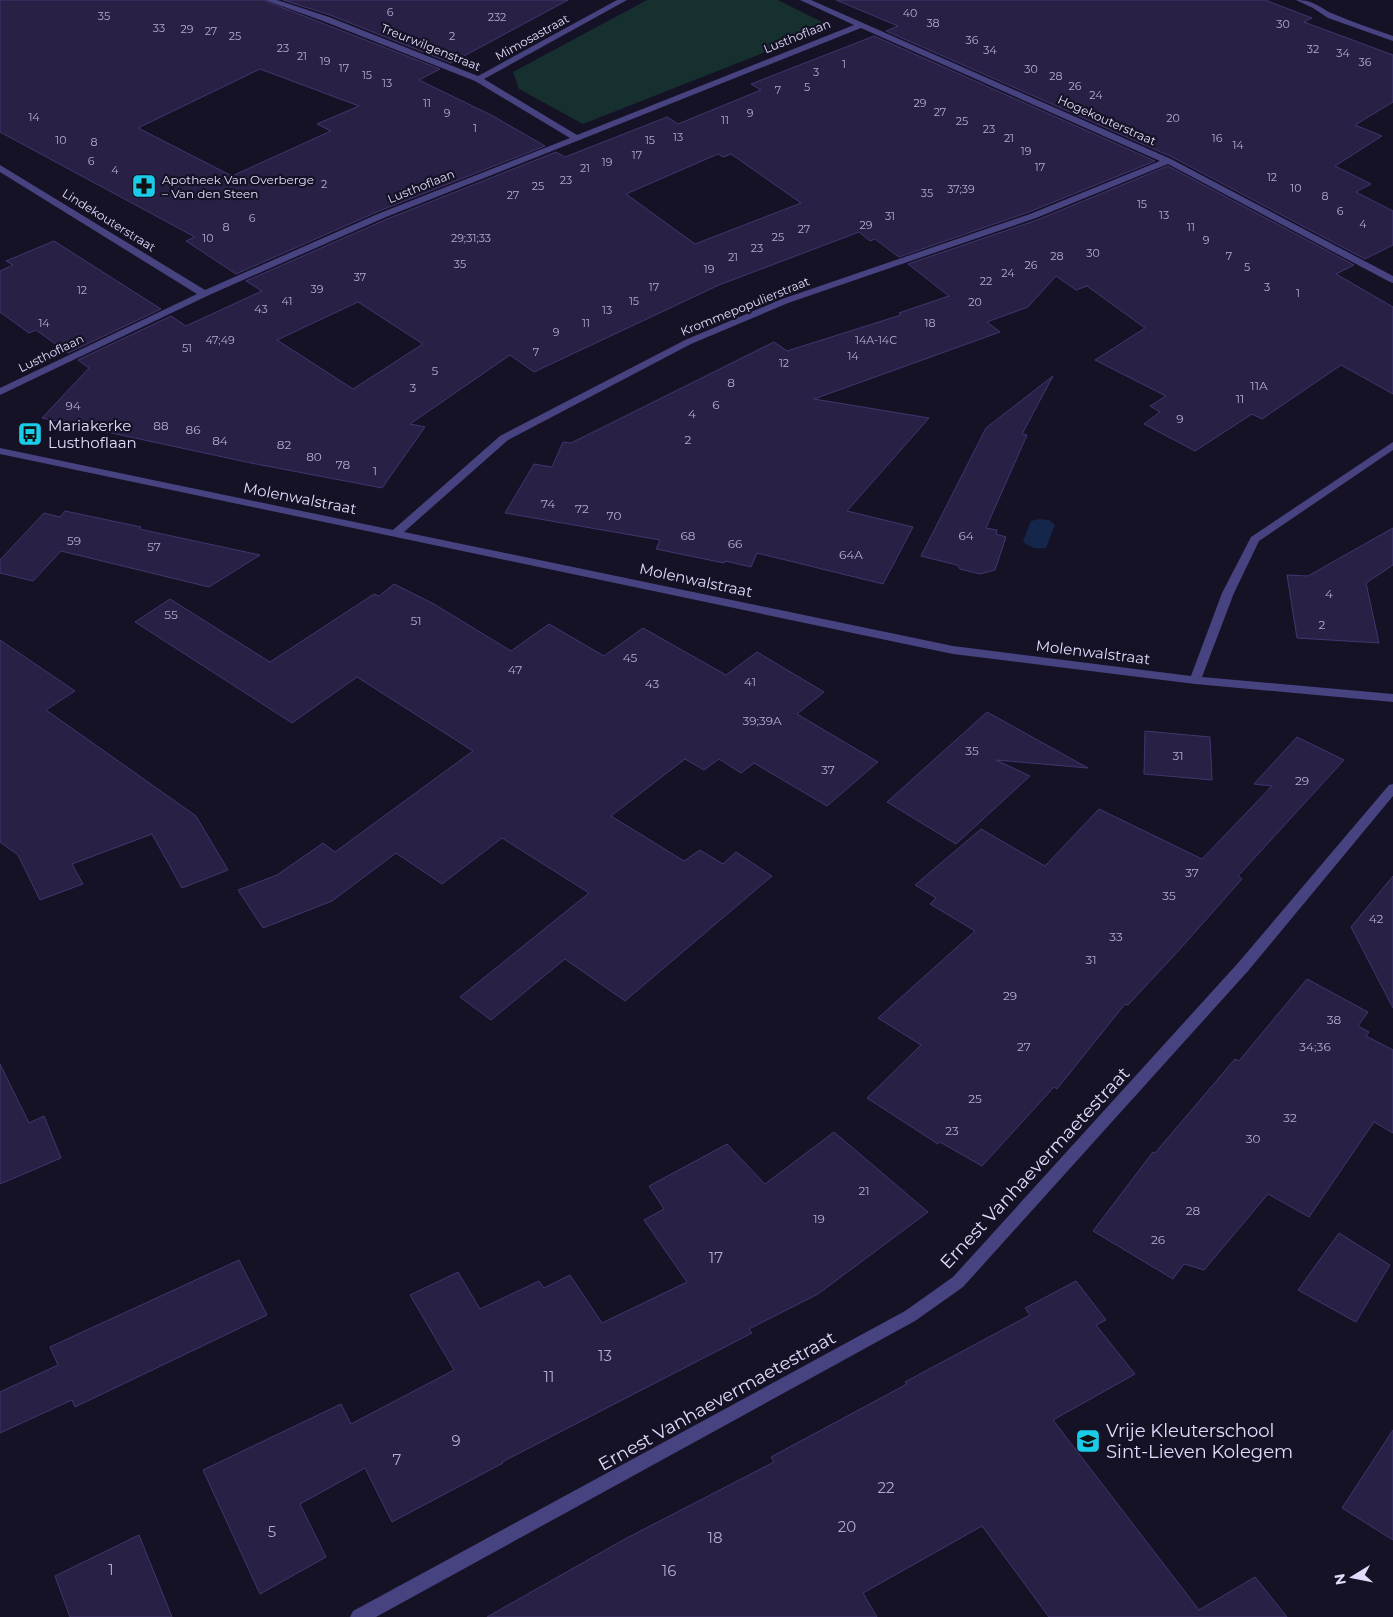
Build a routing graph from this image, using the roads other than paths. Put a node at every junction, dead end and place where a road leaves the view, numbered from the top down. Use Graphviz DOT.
graph roads {
  1 [pos="269,0"];
  2 [pos="624,0"];
  3 [pos="804,0"];
  4 [pos="1300,0"];
  5 [pos="861,24"];
  6 [pos="1393,39"];
  7 [pos="478,79"];
  8 [pos="574,137"];
  9 [pos="1168,161"];
  10 [pos="0,168"];
  11 [pos="1393,280"];
  12 [pos="204,294"];
  13 [pos="0,392"];
  14 [pos="1393,445"];
  15 [pos="0,451"];
  16 [pos="396,532"];
  17 [pos="1195,680"];
  18 [pos="1393,698"];
  19 [pos="1393,788"];
  20 [pos="359,1617"];
  1 -- 7 [label="street, Treurwilgenstraat"];
  2 -- 7 [label="street, Mimosastraat"];
  3 -- 5 [label="street, Hogekouterstraat"];
  4 -- 6 [label="street"];
  5 -- 8 [label="street, Lusthoflaan"];
  5 -- 9 [label="street, Hogekouterstraat"];
  7 -- 8 [label="street, Treurwilgenstraat"];
  8 -- 12 [label="street, Lusthoflaan"];
  9 -- 11 [label="street, Hogekouterstraat"];
  9 -- 16 [label="street, Krommepopulierstraat"];
  10 -- 12 [label="street, Lindekouterstraat"];
  12 -- 13 [label="street, Lusthoflaan"];
  14 -- 17 [label="street"];
  15 -- 16 [label="street, Molenwalstraat"];
  16 -- 17 [label="street, Molenwalstraat"];
  17 -- 18 [label="street, Molenwalstraat"];
  19 -- 20 [label="street, Ernest Vanhaevermaetestraat"];
}
